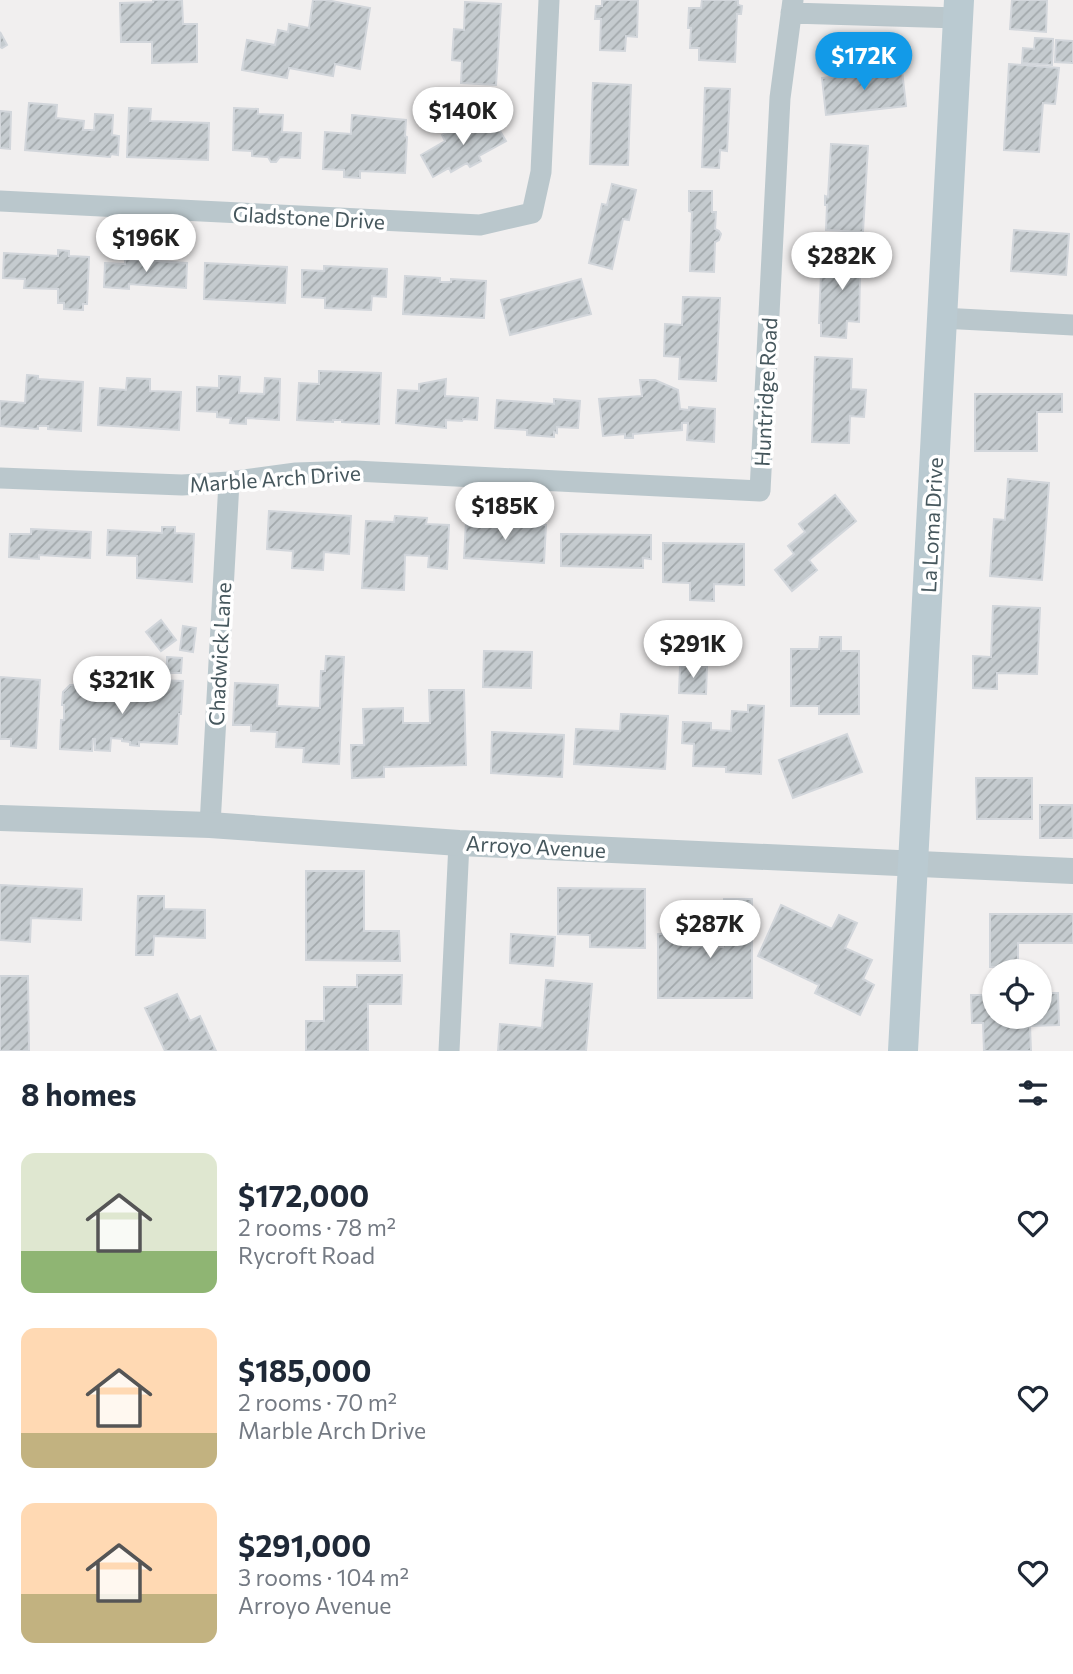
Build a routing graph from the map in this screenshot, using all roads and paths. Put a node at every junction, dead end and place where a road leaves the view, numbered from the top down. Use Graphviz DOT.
graph roads {
  1 [pos="550,0"];
  2 [pos="792,7"];
  3 [pos="959,9"];
  4 [pos="0,201"];
  5 [pos="941,318"];
  6 [pos="1073,325"];
  7 [pos="0,478"];
  8 [pos="229,482"];
  9 [pos="760,491"];
  10 [pos="0,818"];
  11 [pos="210,825"];
  12 [pos="459,842"];
  13 [pos="914,863"];
  14 [pos="1073,871"];
  15 [pos="449,1051"];
  16 [pos="903,1051"];
  1 -- 4 [label="street, Gladstone Drive"];
  2 -- 3 [label="street"];
  2 -- 9 [label="street, Huntridge Road"];
  3 -- 5 [label="main road, La Loma Drive"];
  5 -- 6 [label="street"];
  5 -- 13 [label="main road, La Loma Drive"];
  7 -- 8 [label="street, Marble Arch Drive"];
  8 -- 9 [label="street, Marble Arch Drive"];
  8 -- 11 [label="street, Chadwick Lane"];
  10 -- 11 [label="street, Arroyo Avenue"];
  11 -- 12 [label="street, Arroyo Avenue"];
  12 -- 13 [label="street, Arroyo Avenue"];
  12 -- 15 [label="street"];
  13 -- 14 [label="street, Arroyo Avenue"];
  13 -- 16 [label="main road, La Loma Drive"];
}
